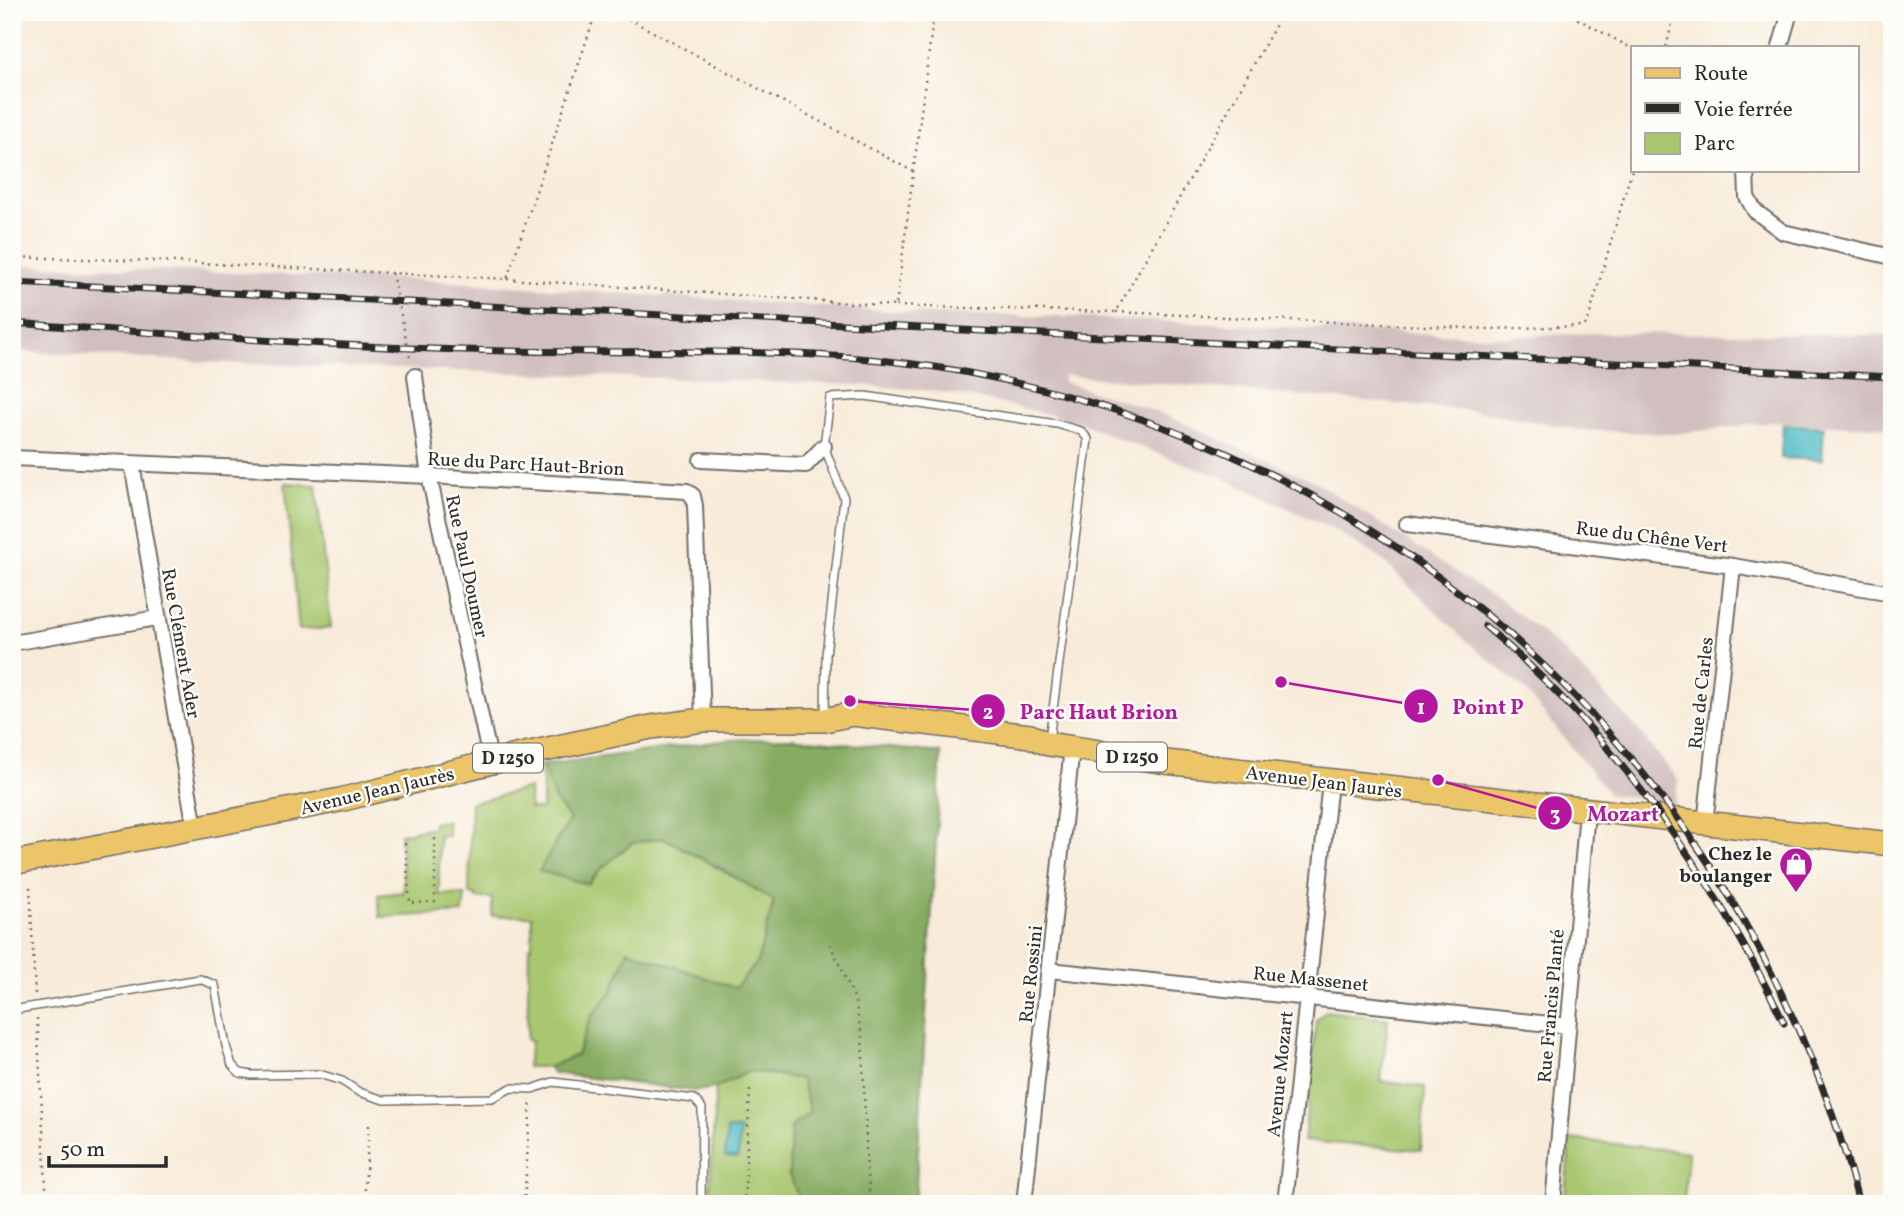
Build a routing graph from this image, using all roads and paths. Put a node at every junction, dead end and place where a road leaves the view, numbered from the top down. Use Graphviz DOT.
graph roads {
  1 [pos="596,12"];
  2 [pos="616,12"];
  3 [pos="934,12"];
  4 [pos="1283,12"];
  5 [pos="1565,12"];
  6 [pos="1675,12"];
  7 [pos="1790,12"];
  8 [pos="1667,46"];
  9 [pos="1780,46"];
  10 [pos="1631,48"];
  11 [pos="914,172"];
  12 [pos="1631,172"];
  13 [pos="1746,172"];
  14 [pos="12,257"];
  15 [pos="1892,257"];
  16 [pos="392,272"];
  17 [pos="507,279"];
  18 [pos="896,306"];
  19 [pos="1116,312"];
  20 [pos="415,376"];
  21 [pos="824,446"];
  22 [pos="12,458"];
  23 [pos="701,460"];
  24 [pos="131,464"];
  25 [pos="429,476"];
  26 [pos="1407,524"];
  27 [pos="1733,566"];
  28 [pos="1892,593"];
  29 [pos="157,618"];
  30 [pos="12,643"];
  31 [pos="702,720"];
  32 [pos="825,720"];
  33 [pos="1048,744"];
  34 [pos="1072,747"];
  35 [pos="491,763"];
  36 [pos="1330,782"];
  37 [pos="1587,811"];
  38 [pos="1705,824"];
  39 [pos="195,828"];
  40 [pos="435,838"];
  41 [pos="405,843"];
  42 [pos="1892,844"];
  43 [pos="12,863"];
  44 [pos="30,887"];
  45 [pos="830,944"];
  46 [pos="1050,970"];
  47 [pos="1307,997"];
  48 [pos="36,1006"];
  49 [pos="12,1010"];
  50 [pos="1568,1026"];
  51 [pos="532,1089"];
  52 [pos="750,1089"];
  53 [pos="369,1125"];
  54 [pos="47,1204"];
  55 [pos="365,1204"];
  56 [pos="524,1204"];
  57 [pos="701,1204"];
  58 [pos="744,1204"];
  59 [pos="871,1204"];
  60 [pos="1024,1204"];
  61 [pos="1285,1204"];
  62 [pos="1553,1204"];
  1 -- 17 [label="path"];
  2 -- 11 [label="path"];
  3 -- 11 [label="path"];
  4 -- 19 [label="path"];
  5 -- 10 [label="path"];
  6 -- 8 [label="path"];
  7 -- 9 [label="street"];
  11 -- 18 [label="path"];
  12 -- 19 [label="path"];
  13 -- 15 [label="street"];
  14 -- 16 [label="path"];
  16 -- 17 [label="path"];
  16 -- 20 [label="path"];
  17 -- 18 [label="path"];
  18 -- 19 [label="path"];
  20 -- 25 [label="street, Rue Paul Doumer"];
  21 -- 23 [label="street"];
  21 -- 32 [label="lane"];
  21 -- 33 [label="lane"];
  22 -- 24 [label="street, Rue du Parc Haut-Brion"];
  24 -- 25 [label="street, Rue du Parc Haut-Brion"];
  24 -- 29 [label="street, Rue Clément Ader"];
  25 -- 31 [label="street, Rue du Parc Haut-Brion"];
  25 -- 35 [label="street, Rue Paul Doumer"];
  26 -- 27 [label="street, Rue du Chêne Vert"];
  27 -- 28 [label="street, Rue du Chêne Vert"];
  27 -- 38 [label="street, Rue de Carles"];
  29 -- 30 [label="street"];
  29 -- 39 [label="street, Rue Clément Ader"];
  31 -- 32 [label="main road, Avenue Jean Jaurès / D 1250"];
  31 -- 35 [label="main road, Avenue Jean Jaurès / D 1250"];
  32 -- 33 [label="main road, Avenue Jean Jaurès / D 1250"];
  33 -- 34 [label="main road, Avenue Jean Jaurès / D 1250"];
  34 -- 36 [label="main road, Avenue Jean Jaurès / D 1250"];
  34 -- 46 [label="street, Rue Rossini"];
  35 -- 39 [label="main road, Avenue Jean Jaurès / D 1250"];
  36 -- 37 [label="main road, Avenue Jean Jaurès / D 1250"];
  36 -- 47 [label="street, Avenue Mozart"];
  37 -- 38 [label="main road, Avenue Jean Jaurès / D 1250"];
  37 -- 50 [label="street, Rue Francis Planté"];
  38 -- 42 [label="main road, Avenue Jean Jaurès / D 1250"];
  39 -- 43 [label="main road, Avenue Jean Jaurès / D 1250"];
  40 -- 41 [label="path"];
  44 -- 48 [label="path"];
  45 -- 59 [label="path"];
  46 -- 47 [label="street, Rue Massenet"];
  46 -- 60 [label="street, Rue Rossini"];
  47 -- 50 [label="street, Rue Massenet"];
  47 -- 61 [label="street, Avenue Mozart"];
  48 -- 49 [label="lane"];
  48 -- 51 [label="lane"];
  48 -- 54 [label="path"];
  50 -- 62 [label="street, Rue Francis Planté"];
  51 -- 56 [label="path"];
  51 -- 57 [label="lane"];
  52 -- 58 [label="path"];
  53 -- 55 [label="path"];
}
